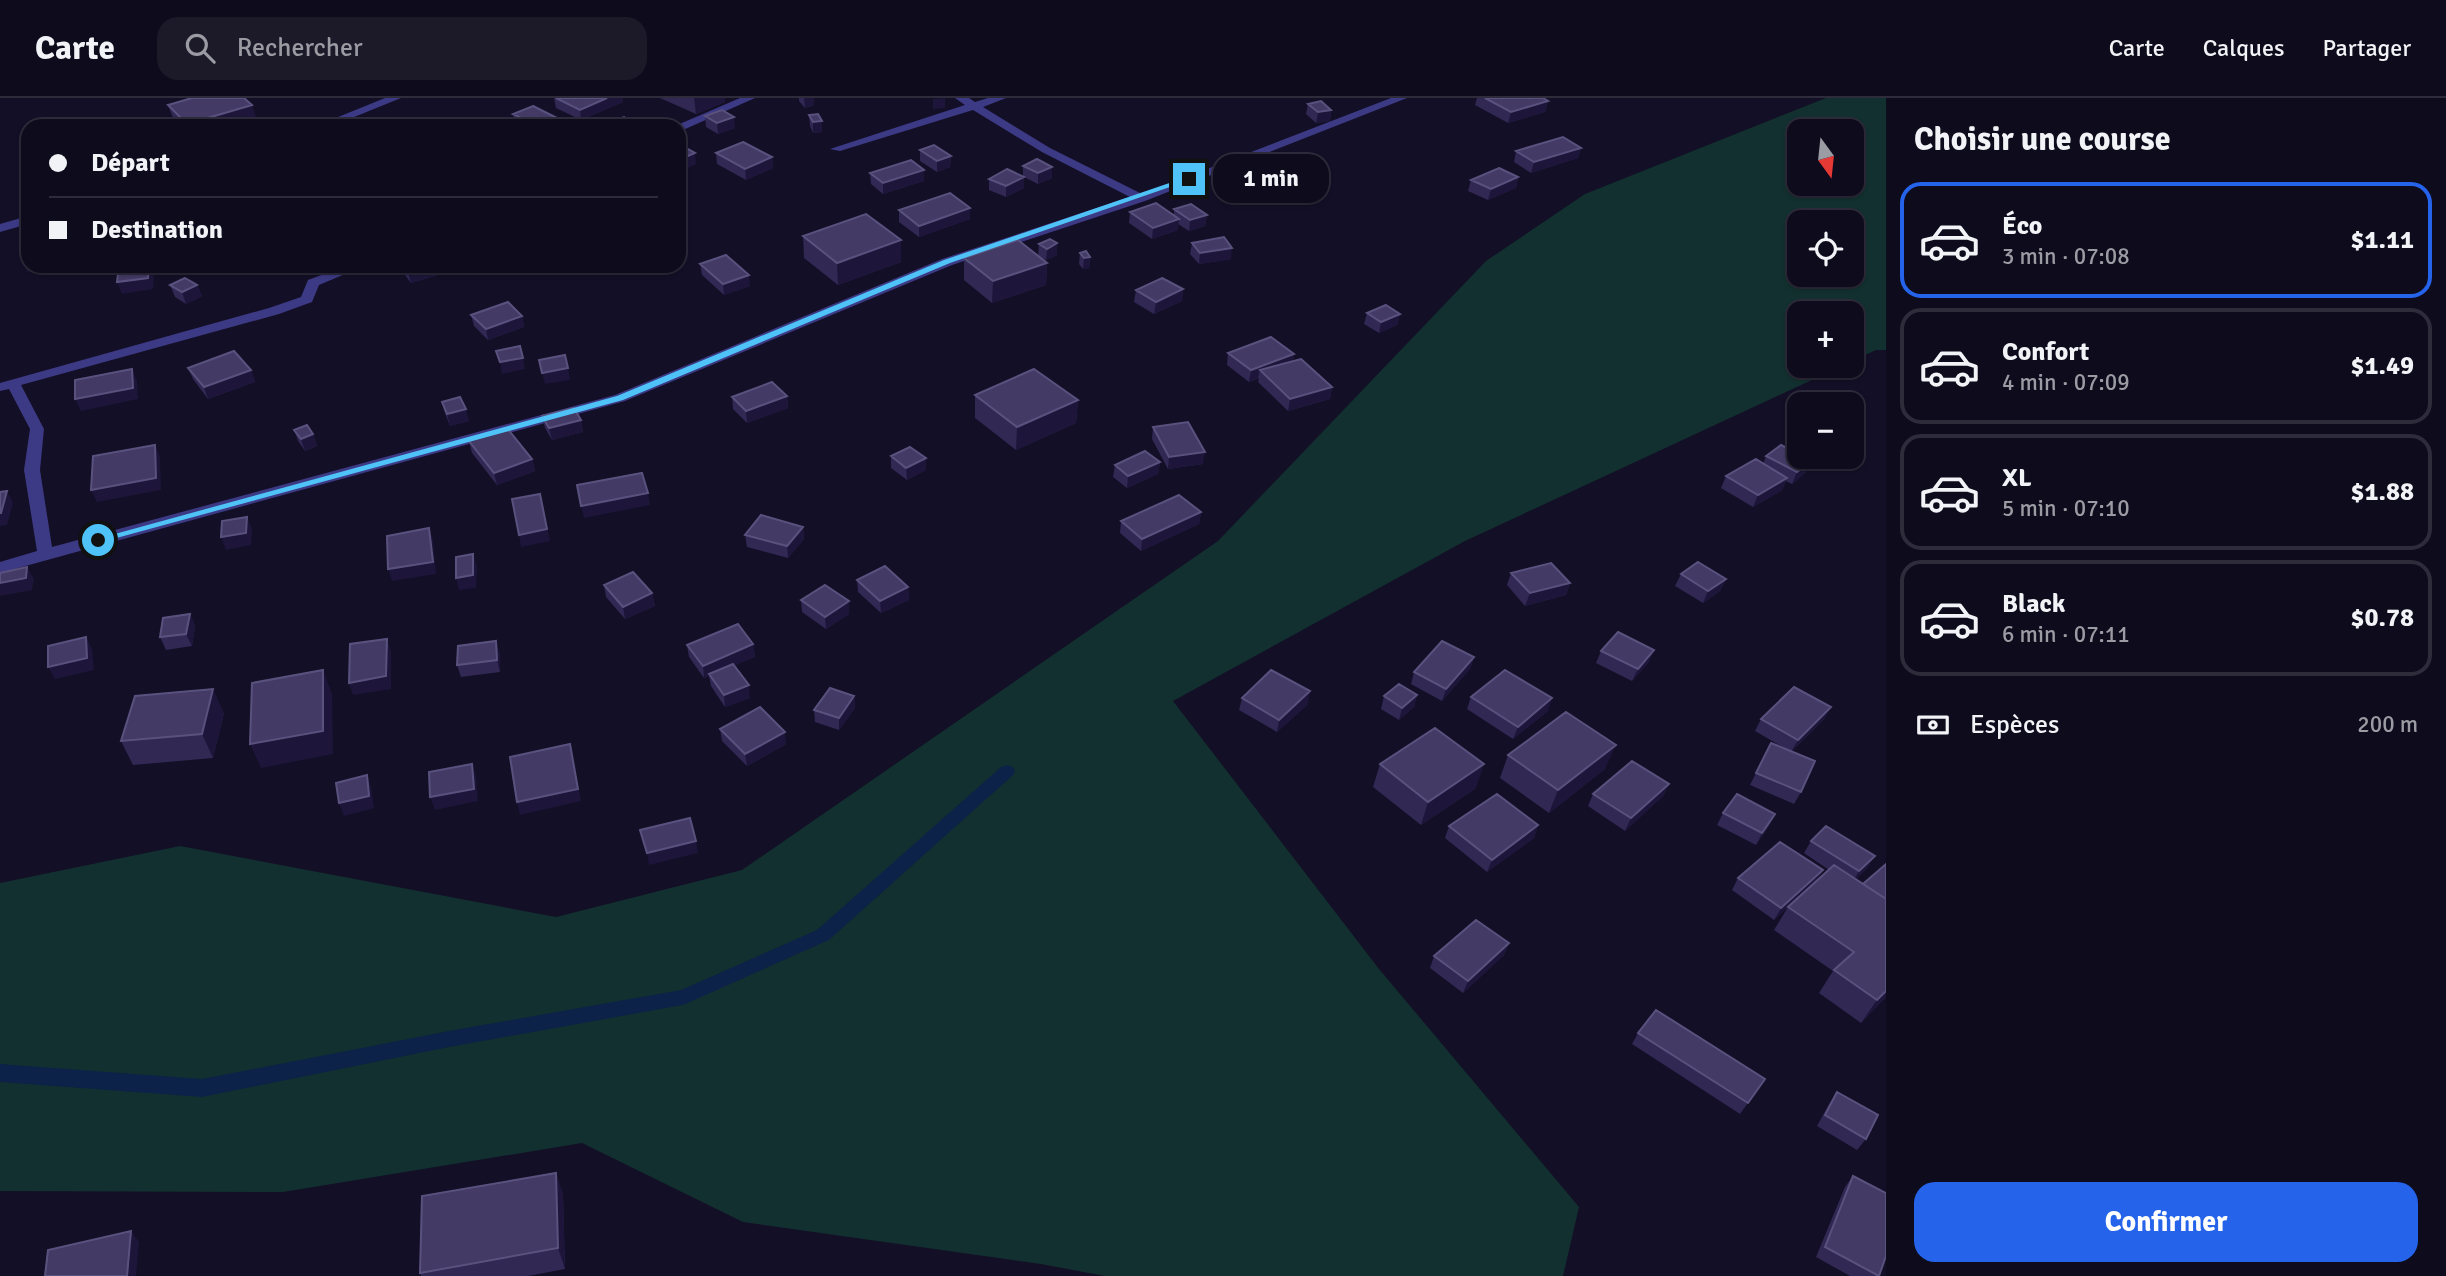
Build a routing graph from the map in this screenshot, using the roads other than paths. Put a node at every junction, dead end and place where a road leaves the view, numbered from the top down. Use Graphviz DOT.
graph roads {
  1 [pos="395,98"];
  2 [pos="749,98"];
  3 [pos="1000,98"];
  4 [pos="1401,98"];
  5 [pos="965,102"];
  6 [pos="340,119"];
  7 [pos="686,125"];
  8 [pos="836,149"];
  9 [pos="1141,198"];
  10 [pos="21,222"];
  11 [pos="0,228"];
  12 [pos="339,273"];
  13 [pos="6,385"];
  14 [pos="45,554"];
  15 [pos="0,568"];
  1 -- 6 [label="street"];
  2 -- 7 [label="street"];
  3 -- 5 [label="street"];
  4 -- 9 [label="street"];
  5 -- 8 [label="street"];
  5 -- 9 [label="street"];
  9 -- 14 [label="street"];
  10 -- 11 [label="street"];
  12 -- 13 [label="street"];
  13 -- 14 [label="street"];
  14 -- 15 [label="street"];
}
